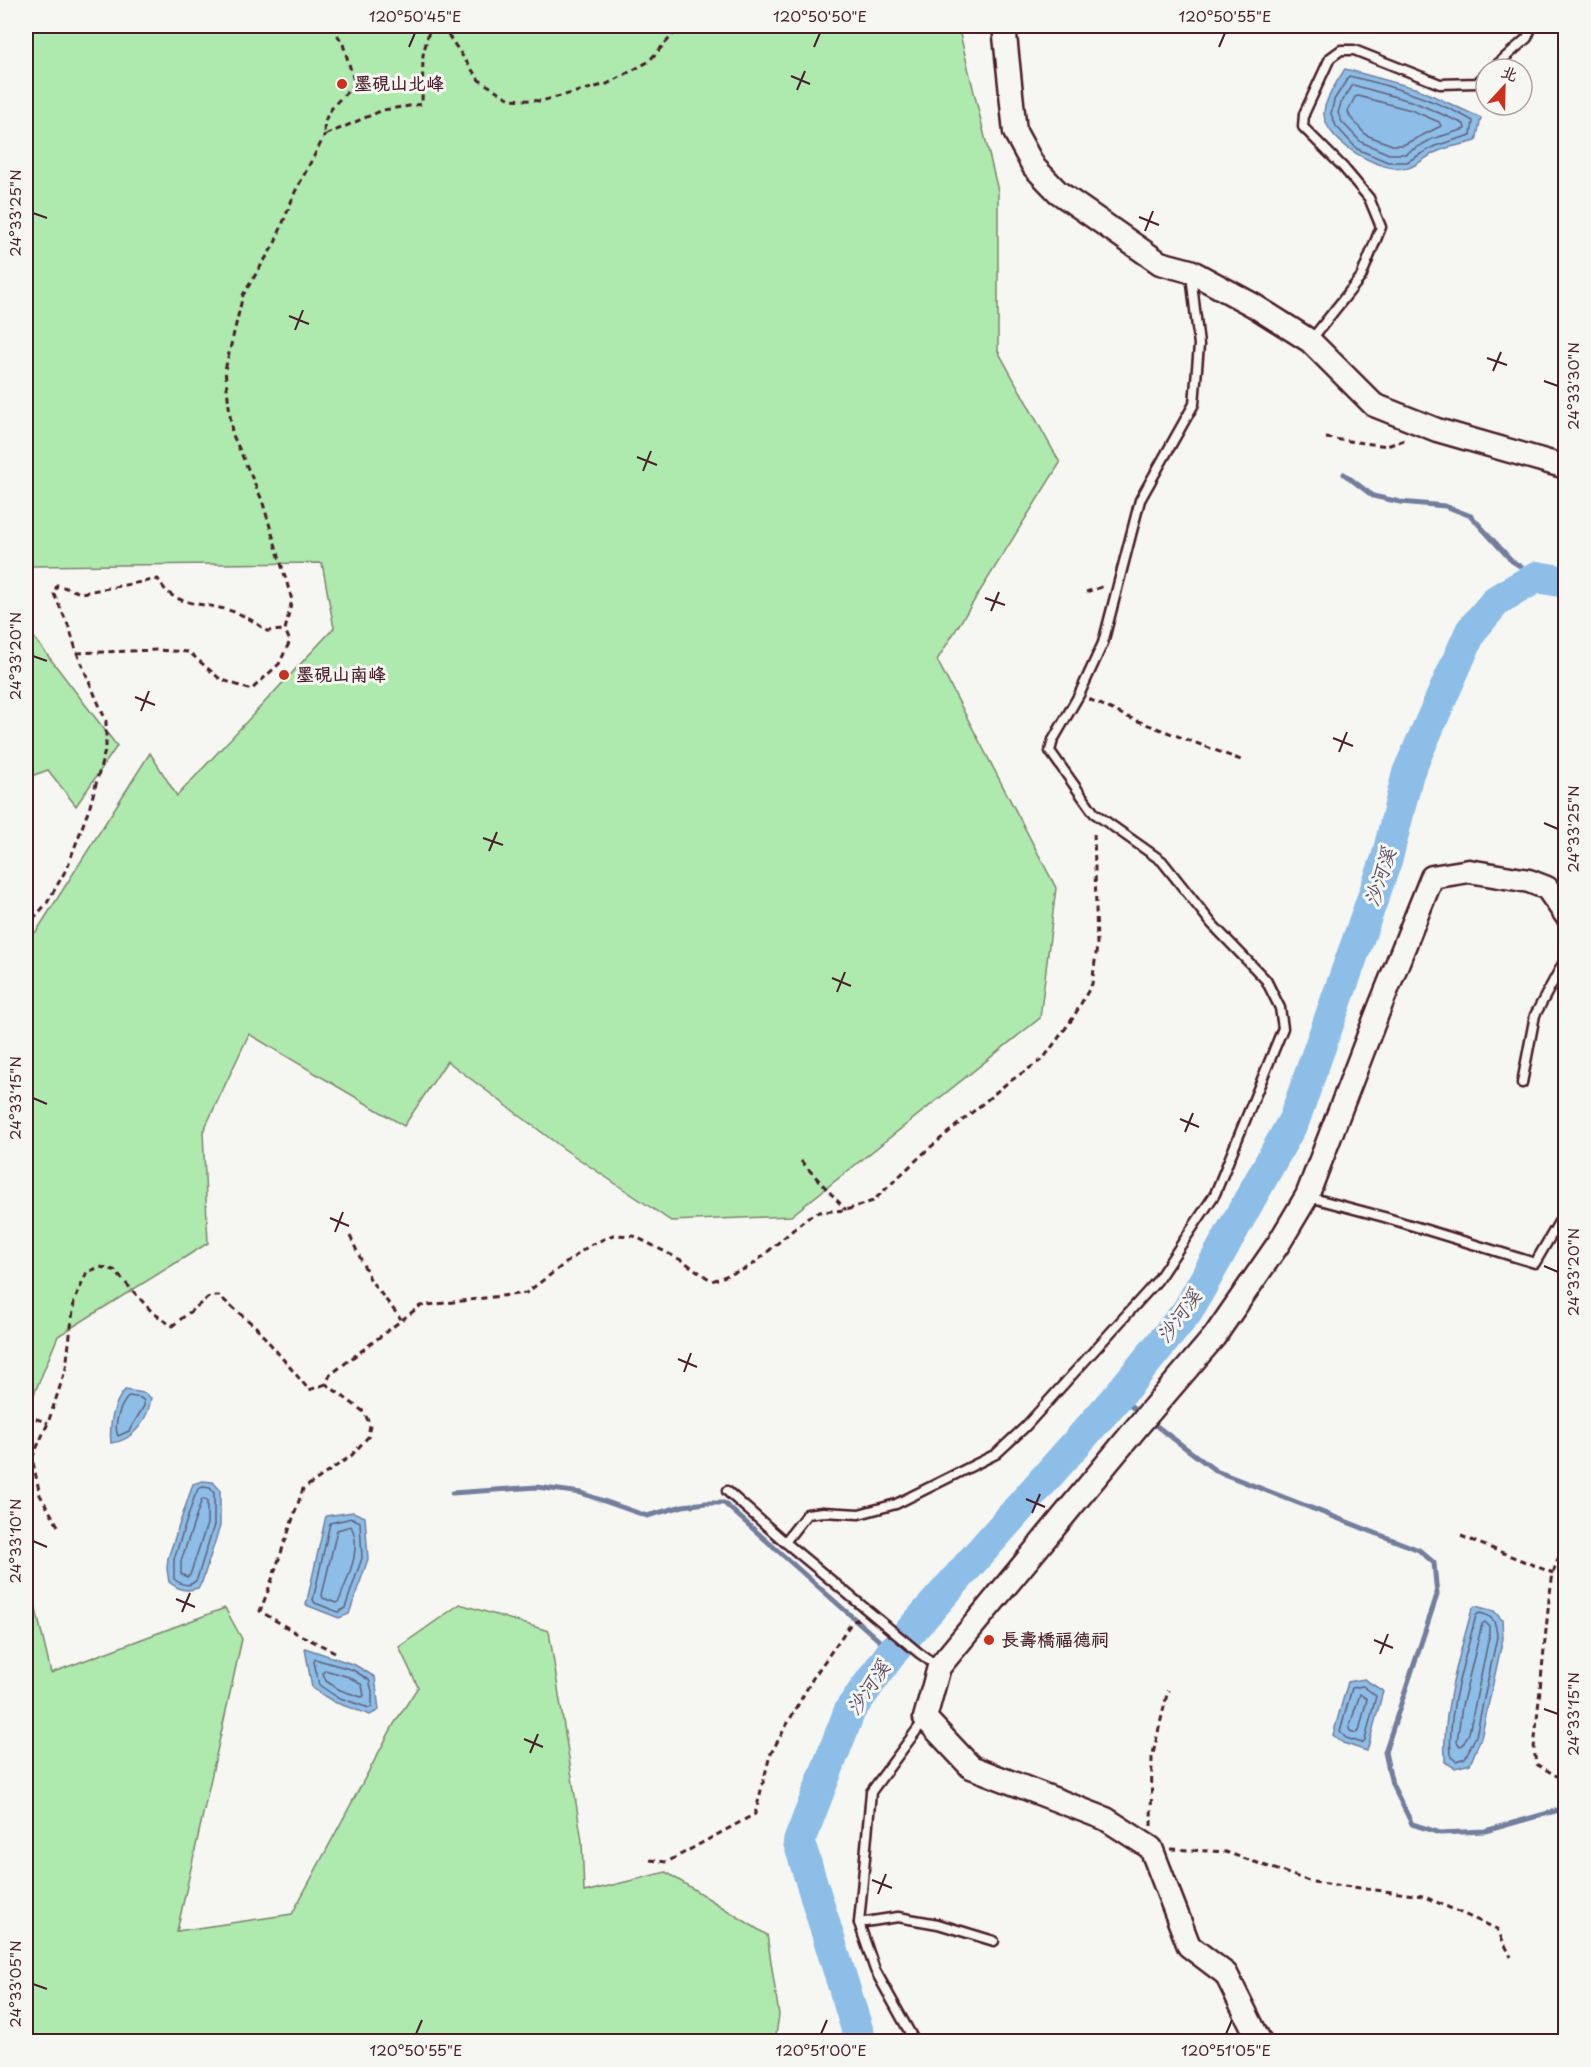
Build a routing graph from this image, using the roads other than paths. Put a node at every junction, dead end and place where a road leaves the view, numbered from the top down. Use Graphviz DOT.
graph roads {
  1 [pos="1004,26"];
  2 [pos="1532,26"];
  3 [pos="1506,57"];
  4 [pos="1474,82"];
  5 [pos="1190,271"];
  6 [pos="1310,341"];
  7 [pos="1566,467"];
  8 [pos="1566,915"];
  9 [pos="1566,958"];
  10 [pos="1522,1083"];
  11 [pos="1306,1196"];
  12 [pos="1566,1210"];
  13 [pos="727,1491"];
  14 [pos="785,1542"];
  15 [pos="939,1667"];
  16 [pos="925,1718"];
  17 [pos="859,1923"];
  18 [pos="994,1941"];
  19 [pos="915,2042"];
  20 [pos="1260,2042"];
  1 -- 5 [label="street"];
  2 -- 3 [label="lane"];
  4 -- 6 [label="lane"];
  5 -- 6 [label="street"];
  5 -- 14 [label="lane"];
  6 -- 7 [label="street"];
  8 -- 11 [label="street"];
  9 -- 10 [label="lane"];
  11 -- 12 [label="lane"];
  11 -- 15 [label="street"];
  13 -- 14 [label="lane"];
  14 -- 15 [label="lane"];
  15 -- 16 [label="street"];
  16 -- 17 [label="lane"];
  16 -- 20 [label="street"];
  17 -- 18 [label="lane"];
  17 -- 19 [label="lane"];
}
